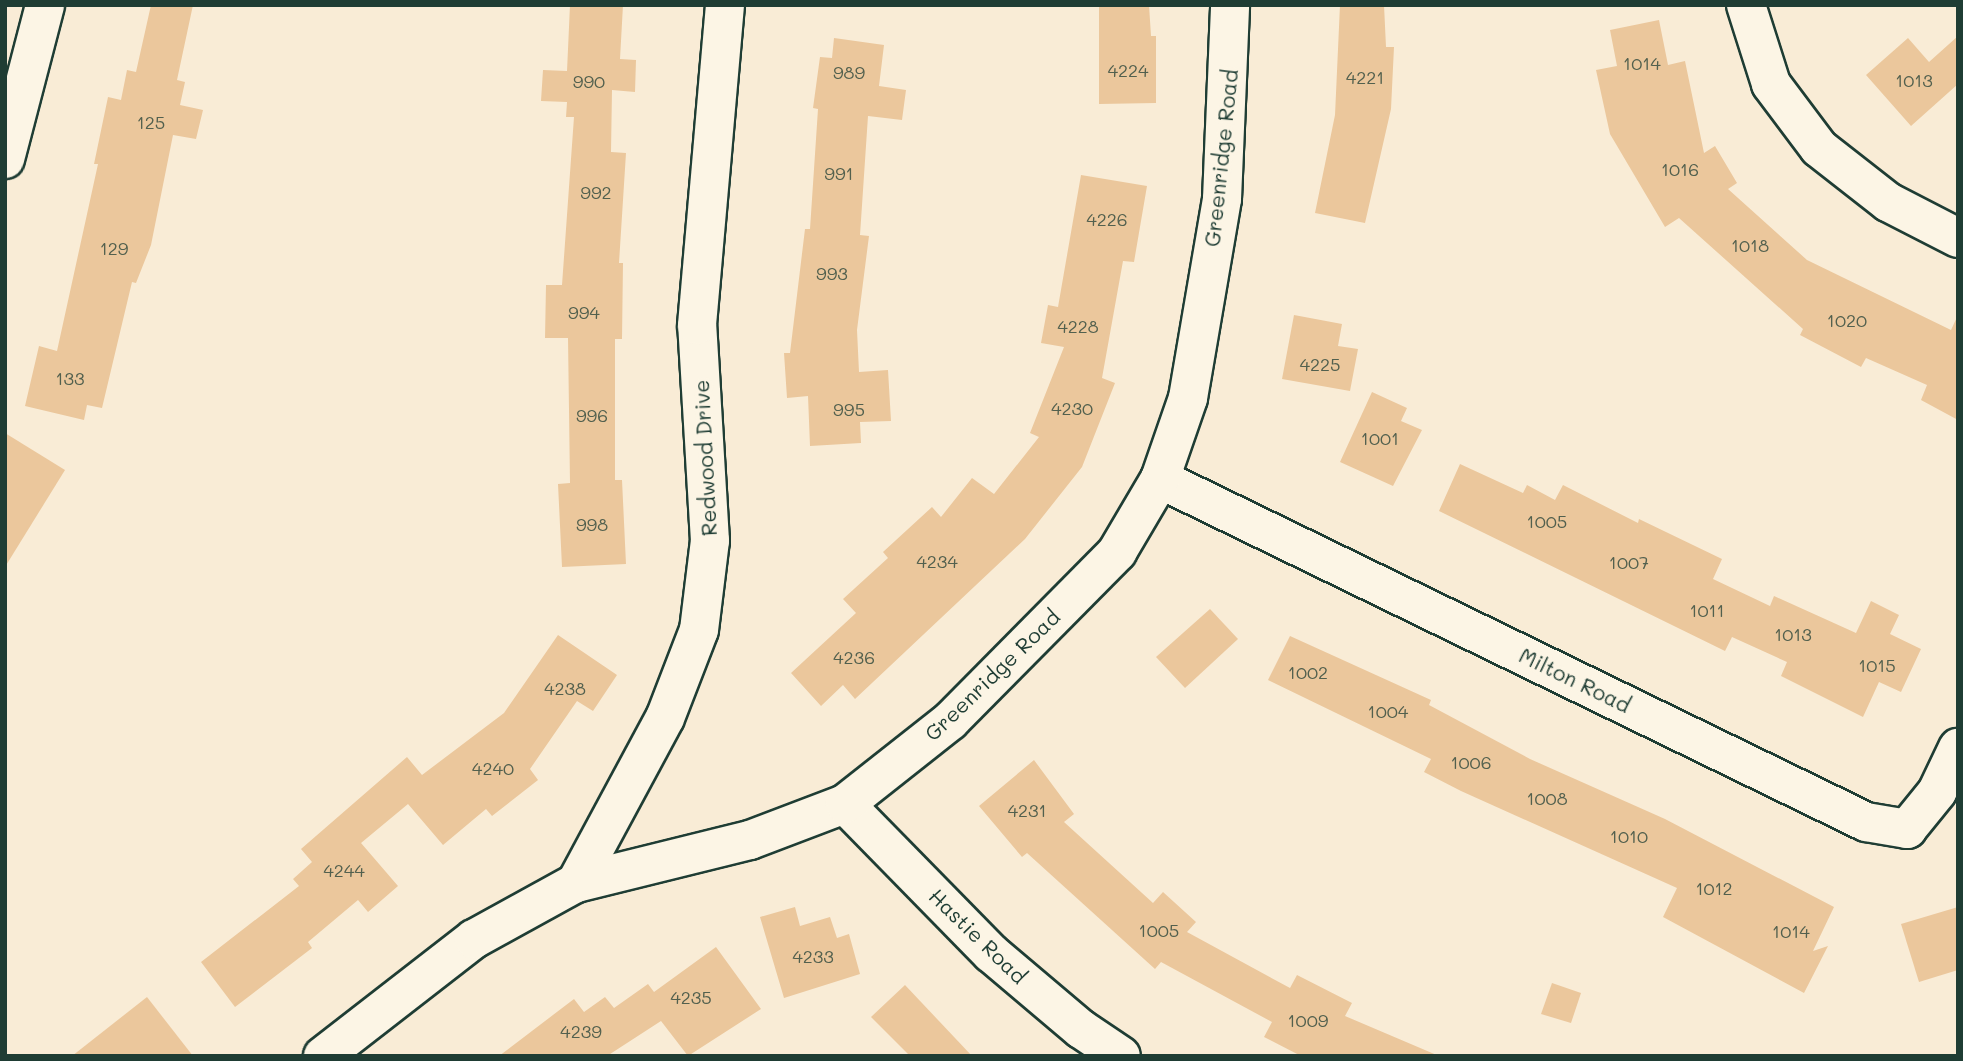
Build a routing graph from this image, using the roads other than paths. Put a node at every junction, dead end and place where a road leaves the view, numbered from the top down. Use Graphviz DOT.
graph roads {
  1 [pos="45,5"];
  2 [pos="725,5"];
  3 [pos="1230,5"];
  4 [pos="1746,5"];
  5 [pos="5,159"];
  6 [pos="1958,238"];
  7 [pos="1160,479"];
  8 [pos="1958,748"];
  9 [pos="845,804"];
  10 [pos="576,883"];
  11 [pos="323,1056"];
  12 [pos="1121,1056"];
  1 -- 5 [label="street"];
  2 -- 10 [label="street, Redwood Drive"];
  3 -- 7 [label="street, Greenridge Road"];
  4 -- 6 [label="street"];
  7 -- 8 [label="street, Milton Road"];
  7 -- 9 [label="street, Greenridge Road"];
  9 -- 10 [label="street, Greenridge Road"];
  9 -- 12 [label="street, Hastie Road"];
  10 -- 11 [label="street, Greenridge Road"];
}
